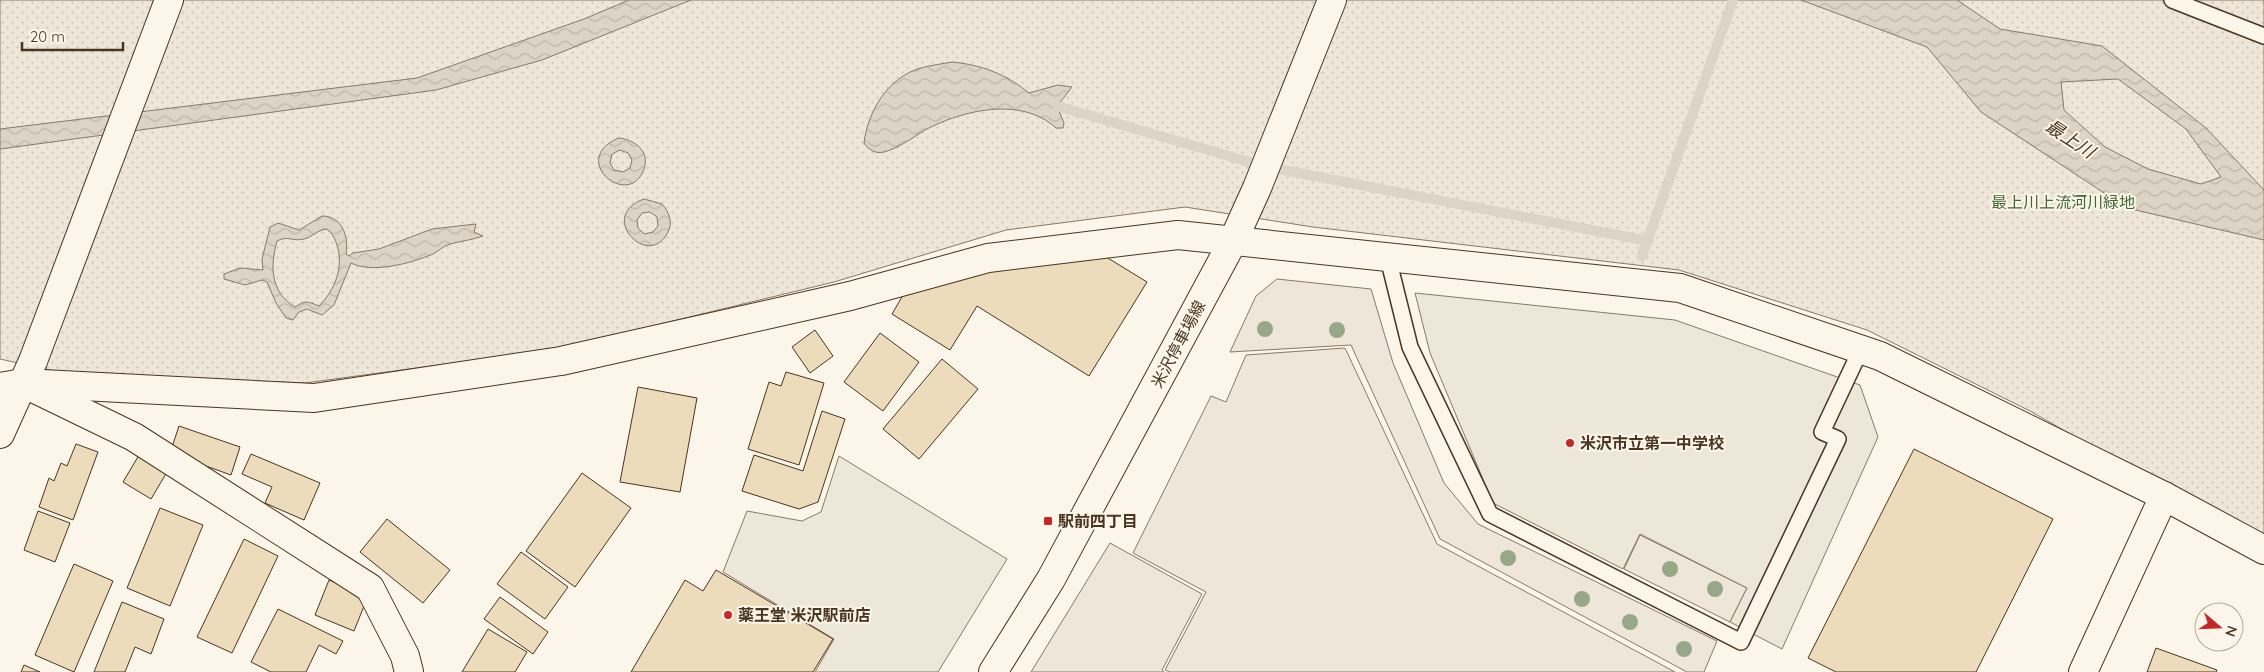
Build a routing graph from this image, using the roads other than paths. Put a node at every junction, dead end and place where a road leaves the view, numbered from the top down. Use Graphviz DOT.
graph roads {
  1 [pos="169,0"];
  2 [pos="1332,0"];
  3 [pos="2172,0"];
  4 [pos="2264,36"];
  5 [pos="1233,241"];
  6 [pos="1388,258"];
  7 [pos="1861,349"];
  8 [pos="19,377"];
  9 [pos="0,434"];
  10 [pos="2164,496"];
  11 [pos="2264,550"];
  12 [pos="409,672"];
  13 [pos="993,672"];
  14 [pos="2082,672"];
  1 -- 8 [label="street"];
  2 -- 5 [label="street, 米沢停車場線"];
  3 -- 4 [label="lane"];
  5 -- 6 [label="street"];
  5 -- 8 [label="street"];
  5 -- 13 [label="street, 米沢停車場線"];
  6 -- 7 [label="street"];
  6 -- 7 [label="lane"];
  7 -- 10 [label="street"];
  8 -- 9 [label="street"];
  8 -- 12 [label="street"];
  10 -- 11 [label="street"];
  10 -- 14 [label="street"];
}
